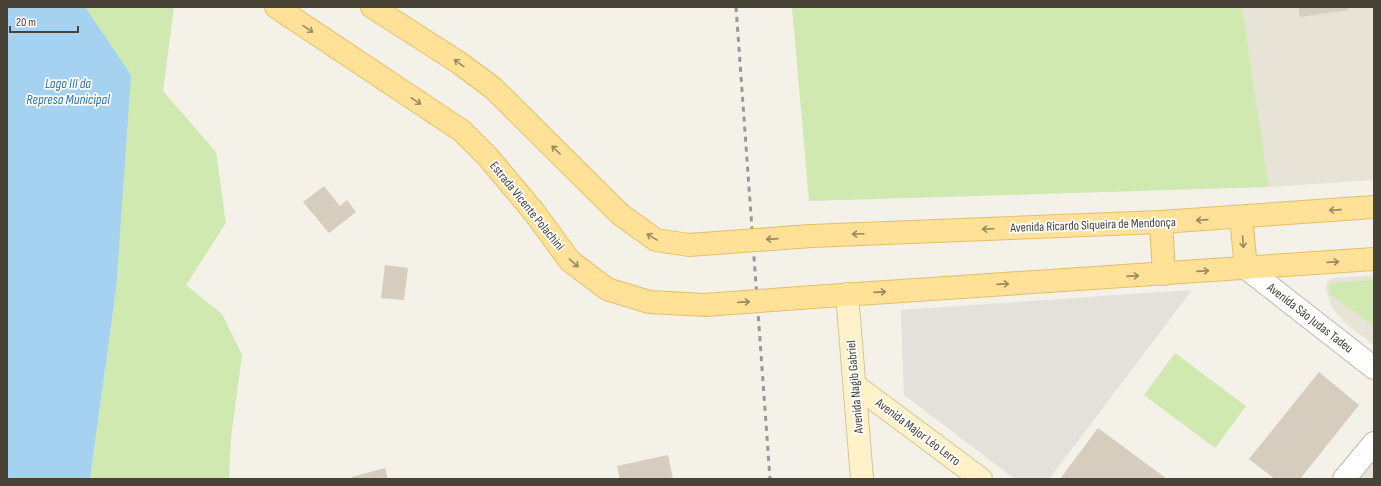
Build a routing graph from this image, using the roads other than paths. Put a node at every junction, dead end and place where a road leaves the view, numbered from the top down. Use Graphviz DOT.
graph roads {
  1 [pos="276,7"];
  2 [pos="372,7"];
  3 [pos="1374,207"];
  4 [pos="1241,217"];
  5 [pos="1161,222"];
  6 [pos="1374,259"];
  7 [pos="1246,268"];
  8 [pos="1164,274"];
  9 [pos="847,294"];
  10 [pos="1374,368"];
  11 [pos="855,385"];
  12 [pos="1374,443"];
  13 [pos="862,479"];
  14 [pos="980,479"];
  15 [pos="1344,479"];
  1 -- 9 [label="main road, Estrada Vicente Polachini, one-way, bridge"];
  5 -- 2 [label="main road, Avenida Ricardo Siqueira de Mendonça, one-way, bridge"];
  3 -- 4 [label="main road, Avenida Ricardo Siqueira de Mendonça, one-way"];
  4 -- 5 [label="main road, Avenida Ricardo Siqueira de Mendonça, one-way"];
  4 -- 7 [label="main road, one-way"];
  5 -- 8 [label="main road"];
  7 -- 6 [label="main road, one-way"];
  8 -- 7 [label="main road, one-way"];
  7 -- 10 [label="street, Avenida São Judas Tadeu"];
  9 -- 8 [label="main road, one-way"];
  9 -- 11 [label="street, Avenida Nagib Gabriel"];
  11 -- 13 [label="street, Avenida Nagib Gabriel"];
  11 -- 14 [label="street, Avenida Major Léo Lerro"];
  12 -- 15 [label="street"];
}
